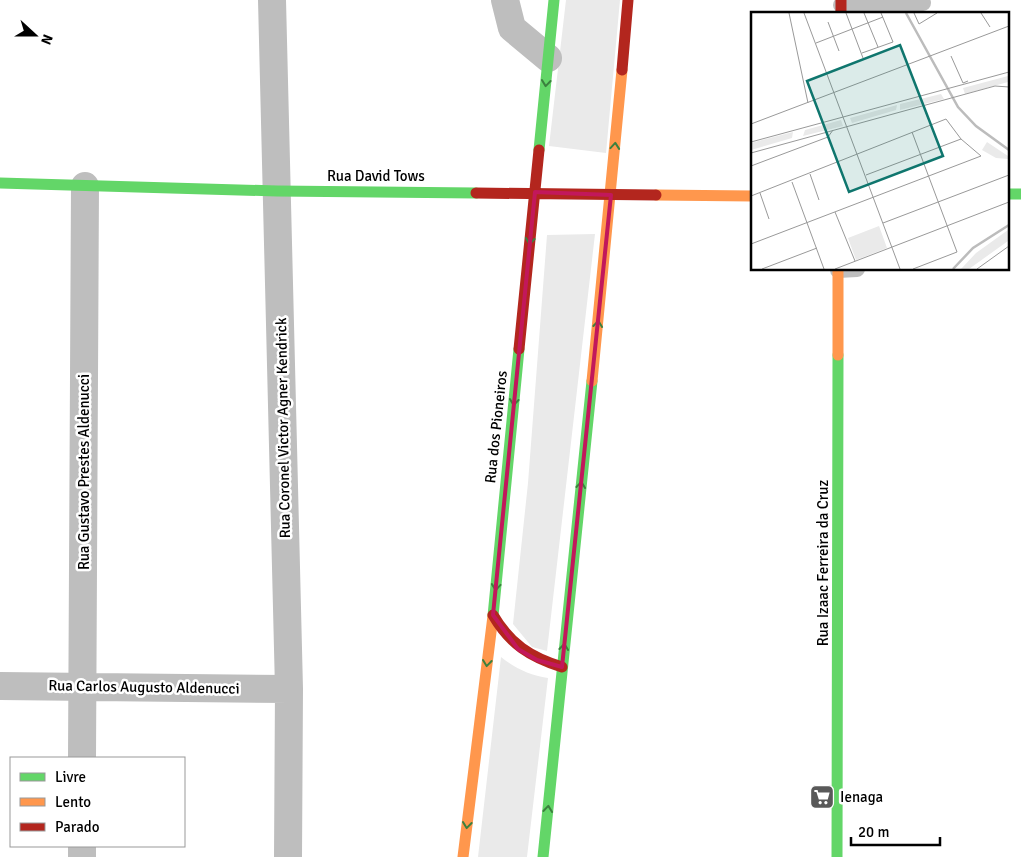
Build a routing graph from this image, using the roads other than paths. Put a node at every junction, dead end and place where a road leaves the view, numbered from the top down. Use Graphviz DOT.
graph roads {
  1 [pos="272,0"];
  2 [pos="506,0"];
  3 [pos="554,0"];
  4 [pos="628,0"];
  5 [pos="841,6"];
  6 [pos="923,6"];
  7 [pos="548,58"];
  8 [pos="0,183"];
  9 [pos="85,186"];
  10 [pos="277,190"];
  11 [pos="535,192"];
  12 [pos="611,194"];
  13 [pos="1008,194"];
  14 [pos="1021,194"];
  15 [pos="751,196"];
  16 [pos="838,270"];
  17 [pos="493,615"];
  18 [pos="562,667"];
  19 [pos="0,686"];
  20 [pos="83,686"];
  21 [pos="289,689"];
  22 [pos="82,757"];
  23 [pos="288,857"];
  24 [pos="463,857"];
  25 [pos="543,857"];
  26 [pos="837,857"];
  1 -- 10 [label="street, Rua Coronel Victor Agner Kendrick"];
  2 -- 7 [label="street"];
  3 -- 7 [label="main road, Rua dos Pioneiros"];
  12 -- 4 [label="main road, one-way"];
  5 -- 6 [label="lane"];
  7 -- 11 [label="main road, Rua dos Pioneiros, one-way"];
  8 -- 9 [label="main road, Rua David Tows"];
  9 -- 10 [label="main road, Rua David Tows"];
  9 -- 20 [label="street, Rua Gustavo Prestes Aldenucci"];
  10 -- 11 [label="main road, Rua David Tows"];
  10 -- 21 [label="street, Rua Coronel Victor Agner Kendrick"];
  11 -- 12 [label="main road, Rua David Tows"];
  11 -- 17 [label="main road, Rua dos Pioneiros, one-way"];
  12 -- 15 [label="main road, Rua David Tows"];
  18 -- 12 [label="main road, one-way"];
  13 -- 14 [label="main road"];
  16 -- 26 [label="main road, Rua Izaac Ferreira da Cruz"];
  17 -- 18 [label="main road"];
  17 -- 24 [label="main road, Rua dos Pioneiros, one-way"];
  25 -- 18 [label="main road, one-way"];
  19 -- 20 [label="street, Rua Carlos Augusto Aldenucci"];
  20 -- 21 [label="street, Rua Carlos Augusto Aldenucci"];
  20 -- 22 [label="street, Rua Gustavo Prestes Aldenucci"];
  21 -- 23 [label="street, Rua Coronel Victor Agner Kendrick"];
}
